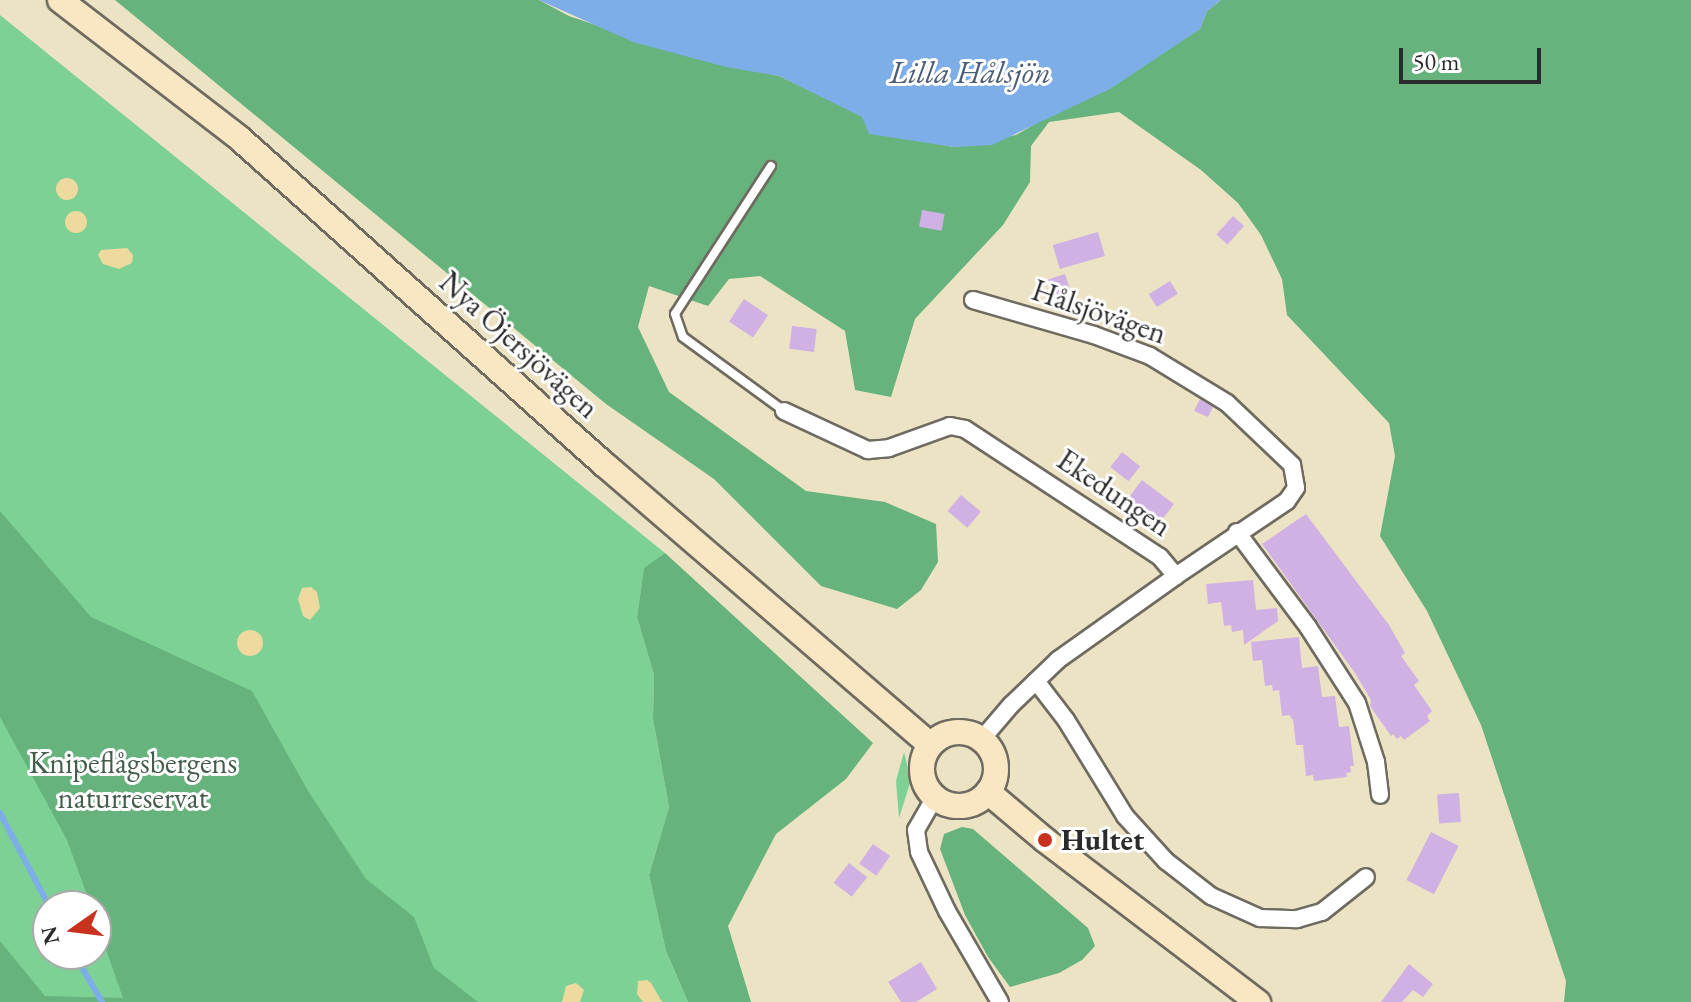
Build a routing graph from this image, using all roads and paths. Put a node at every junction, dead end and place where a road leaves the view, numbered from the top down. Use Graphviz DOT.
graph roads {
  1 [pos="60,0"];
  2 [pos="771,166"];
  3 [pos="973,300"];
  4 [pos="784,411"];
  5 [pos="1237,532"];
  6 [pos="1176,576"];
  7 [pos="1036,681"];
  8 [pos="982,739"];
  9 [pos="930,745"];
  10 [pos="988,792"];
  11 [pos="1380,795"];
  12 [pos="935,797"];
  13 [pos="1366,877"];
  14 [pos="1000,1002"];
  15 [pos="1258,1002"];
  1 -- 9 [label="street, Nya Öjersjövägen"];
  2 -- 4 [label="lane"];
  3 -- 5 [label="street, Hålsjövägen"];
  4 -- 6 [label="street, Ekedungen"];
  5 -- 6 [label="street"];
  5 -- 11 [label="street"];
  6 -- 7 [label="street, Ekedungen"];
  7 -- 8 [label="street, Ekedungen"];
  7 -- 13 [label="street"];
  8 -- 9 [label="street"];
  8 -- 10 [label="street"];
  9 -- 12 [label="street"];
  10 -- 12 [label="street"];
  10 -- 15 [label="street"];
  12 -- 14 [label="street"];
}
